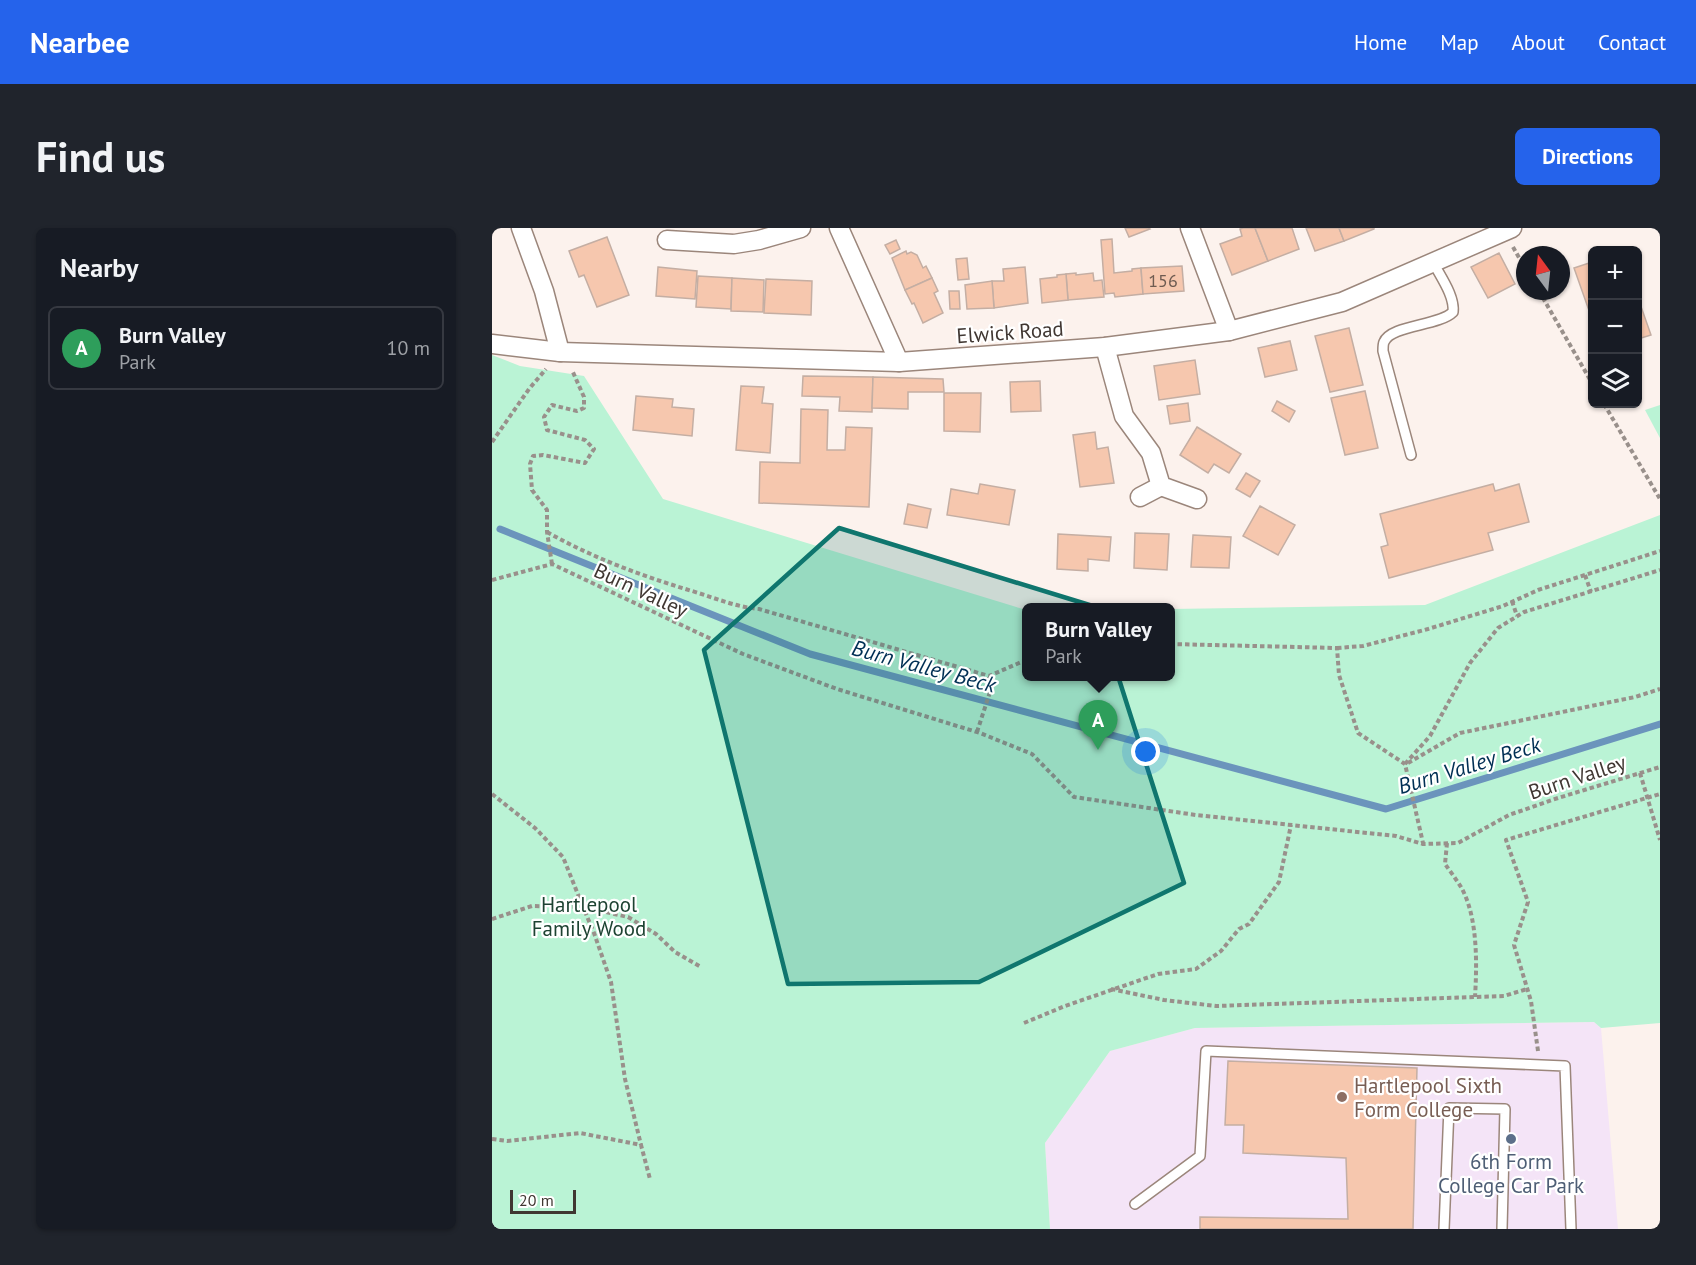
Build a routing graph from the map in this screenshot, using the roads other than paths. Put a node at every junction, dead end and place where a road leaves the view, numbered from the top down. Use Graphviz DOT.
graph roads {
  1 [pos="520,228"];
  2 [pos="801,228"];
  3 [pos="839,228"];
  4 [pos="1190,228"];
  5 [pos="1512,228"];
  6 [pos="690,235"];
  7 [pos="667,240"];
  8 [pos="1433,262"];
  9 [pos="1230,331"];
  10 [pos="492,344"];
  11 [pos="1105,347"];
  12 [pos="560,352"];
  13 [pos="899,362"];
  14 [pos="1411,455"];
  15 [pos="1161,486"];
  16 [pos="1140,497"];
  17 [pos="1197,499"];
  18 [pos="1135,1204"];
  19 [pos="1444,1229"];
  20 [pos="1502,1229"];
  21 [pos="1571,1229"];
  1 -- 12 [label="street"];
  2 -- 6 [label="street"];
  3 -- 13 [label="street"];
  4 -- 9 [label="street"];
  5 -- 8 [label="street, Elwick Road"];
  6 -- 7 [label="street"];
  8 -- 9 [label="street, Elwick Road"];
  8 -- 14 [label="lane"];
  9 -- 11 [label="street, Elwick Road"];
  10 -- 12 [label="street, Elwick Road"];
  11 -- 13 [label="street, Elwick Road"];
  11 -- 15 [label="street"];
  12 -- 13 [label="street, Elwick Road"];
  15 -- 16 [label="street"];
  15 -- 17 [label="street"];
  18 -- 21 [label="lane"];
  19 -- 20 [label="lane"];
}
